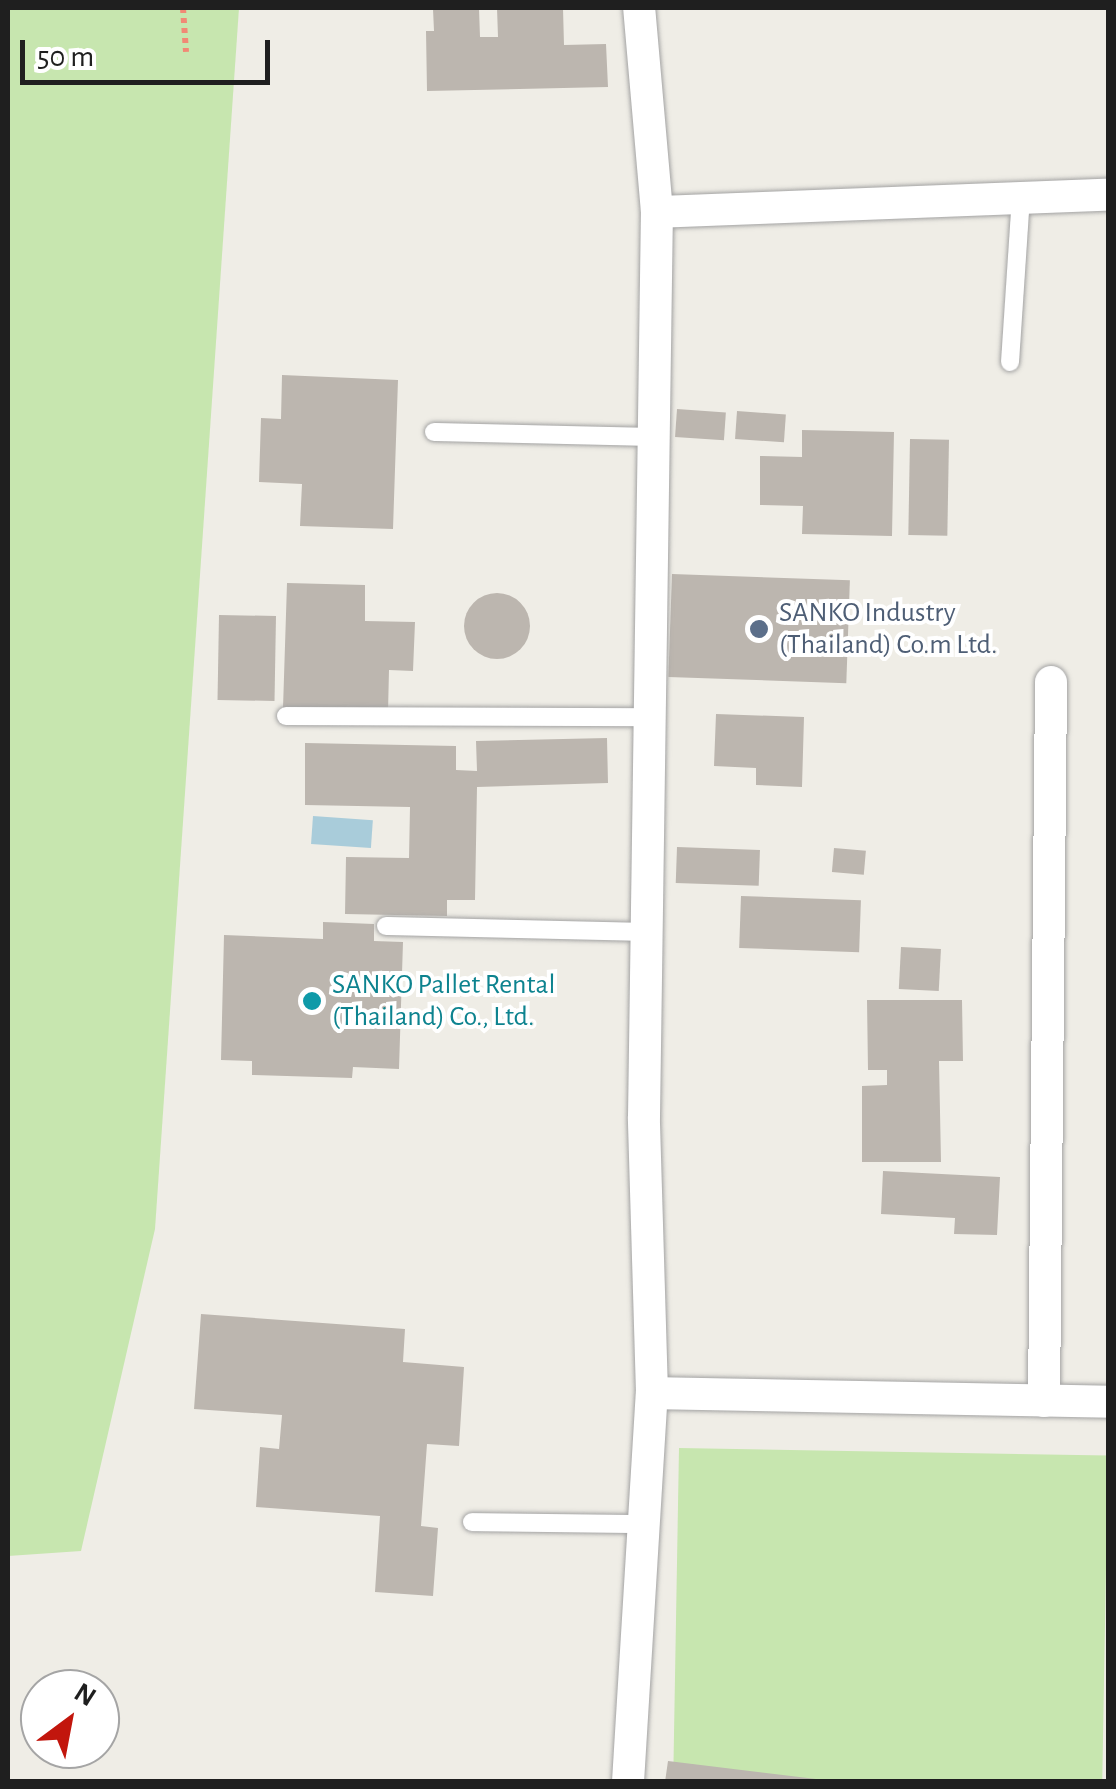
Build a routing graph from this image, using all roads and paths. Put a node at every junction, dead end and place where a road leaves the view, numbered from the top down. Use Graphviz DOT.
graph roads {
  1 [pos="183,8"];
  2 [pos="640,8"];
  3 [pos="186,52"];
  4 [pos="1108,195"];
  5 [pos="1021,198"];
  6 [pos="656,212"];
  7 [pos="1010,362"];
  8 [pos="434,432"];
  9 [pos="656,436"];
  10 [pos="1051,682"];
  11 [pos="286,716"];
  12 [pos="651,717"];
  13 [pos="386,926"];
  14 [pos="648,932"];
  15 [pos="652,1393"];
  16 [pos="1044,1401"];
  17 [pos="1108,1402"];
  18 [pos="472,1522"];
  19 [pos="644,1524"];
  20 [pos="628,1782"];
  1 -- 3 [label="path"];
  2 -- 6 [label="street"];
  4 -- 5 [label="street"];
  5 -- 6 [label="street"];
  5 -- 7 [label="lane"];
  6 -- 9 [label="street"];
  8 -- 9 [label="lane"];
  9 -- 12 [label="street"];
  10 -- 16 [label="street"];
  11 -- 12 [label="lane"];
  12 -- 14 [label="street"];
  13 -- 14 [label="lane"];
  14 -- 15 [label="street"];
  15 -- 16 [label="street"];
  15 -- 19 [label="street"];
  16 -- 17 [label="street"];
  18 -- 19 [label="lane"];
  19 -- 20 [label="street"];
}
